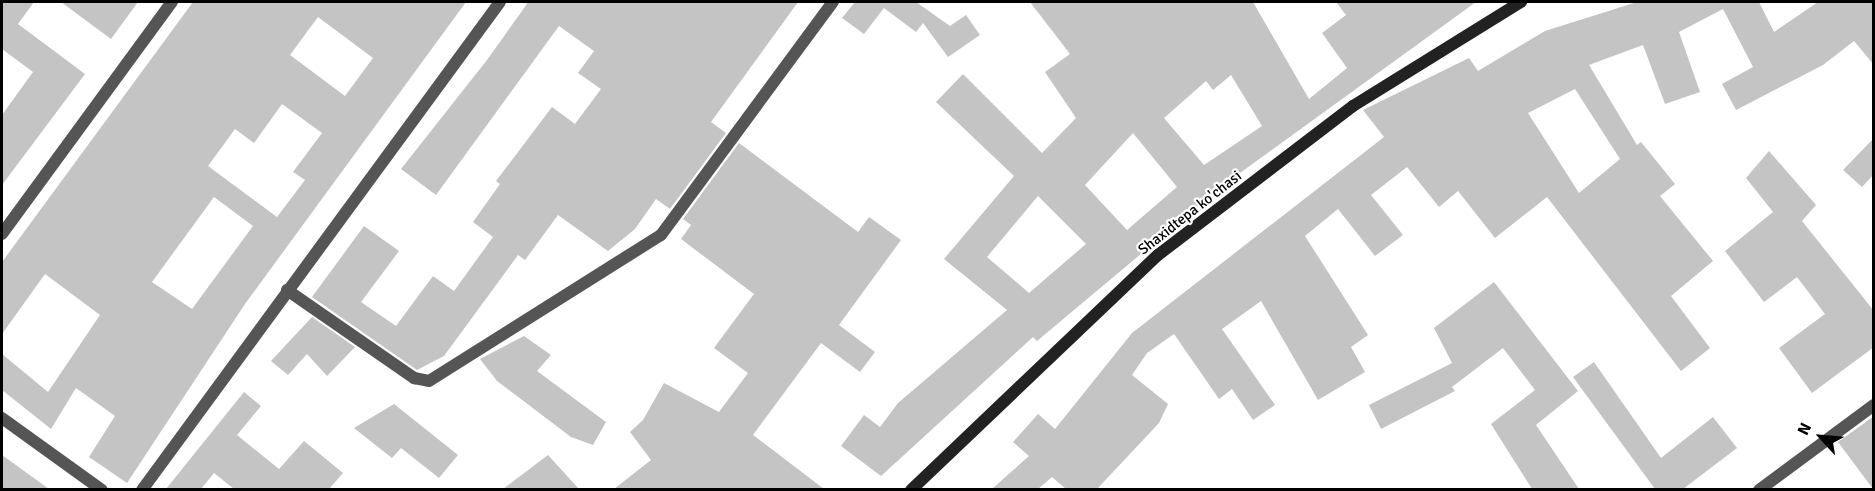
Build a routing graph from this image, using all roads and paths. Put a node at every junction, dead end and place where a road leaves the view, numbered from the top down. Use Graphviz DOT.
graph roads {
  1 [pos="172,2"];
  2 [pos="500,2"];
  3 [pos="833,2"];
  4 [pos="1521,2"];
  5 [pos="2,234"];
  6 [pos="287,290"];
  7 [pos="1874,405"];
  8 [pos="2,418"];
  9 [pos="102,489"];
  10 [pos="142,489"];
  11 [pos="911,489"];
  12 [pos="1759,489"];
  1 -- 5 [label="street"];
  2 -- 6 [label="street"];
  3 -- 6 [label="street"];
  4 -- 11 [label="street, Shaxidtepa ko'chasi"];
  6 -- 10 [label="street"];
  7 -- 12 [label="street"];
  8 -- 9 [label="street"];
}
